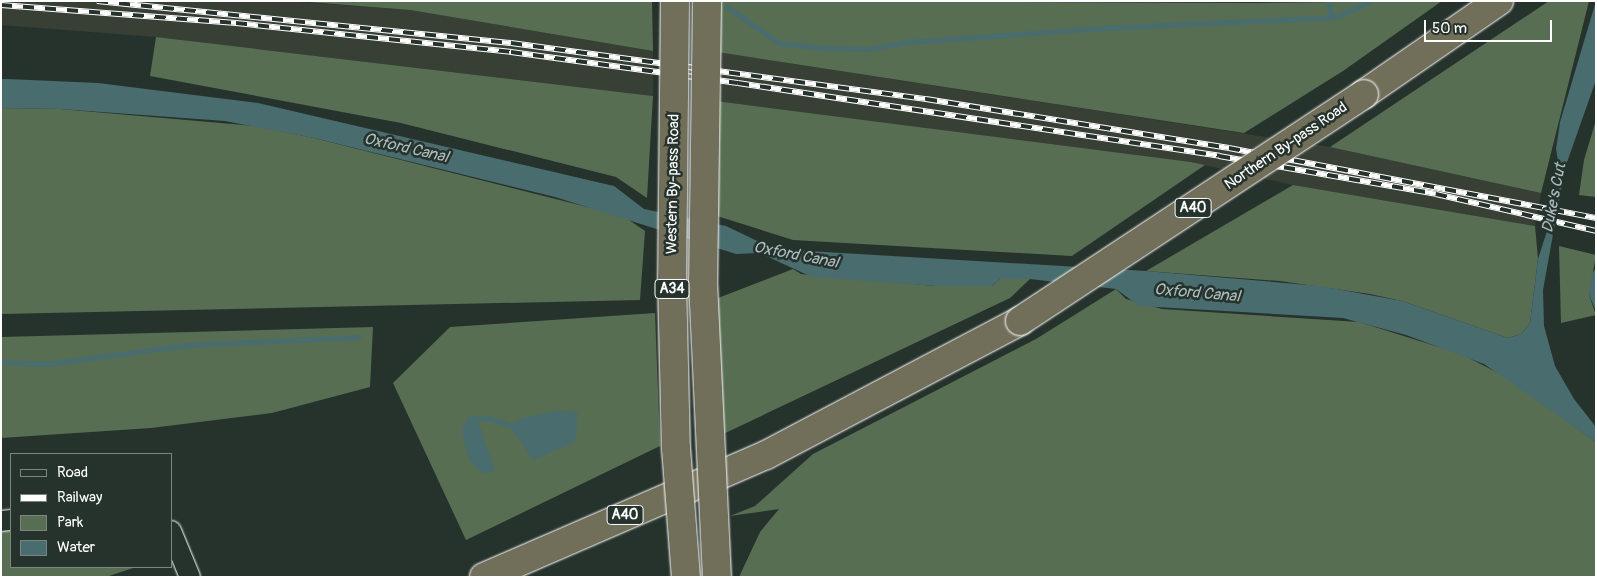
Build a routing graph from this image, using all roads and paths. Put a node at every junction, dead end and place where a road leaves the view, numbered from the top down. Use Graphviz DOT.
graph roads {
  1 [pos="675,1"];
  2 [pos="707,1"];
  3 [pos="1500,1"];
  4 [pos="172,533"];
  5 [pos="190,577"];
  6 [pos="484,577"];
  7 [pos="686,577"];
  8 [pos="717,577"];
  1 -- 7 [label="highway, Western By-pass Road / A34, bridge"];
  2 -- 8 [label="highway, Western By-pass Road / A34, bridge"];
  3 -- 6 [label="highway, Northern By-pass Road / A40, bridge"];
  4 -- 5 [label="street"];
}
